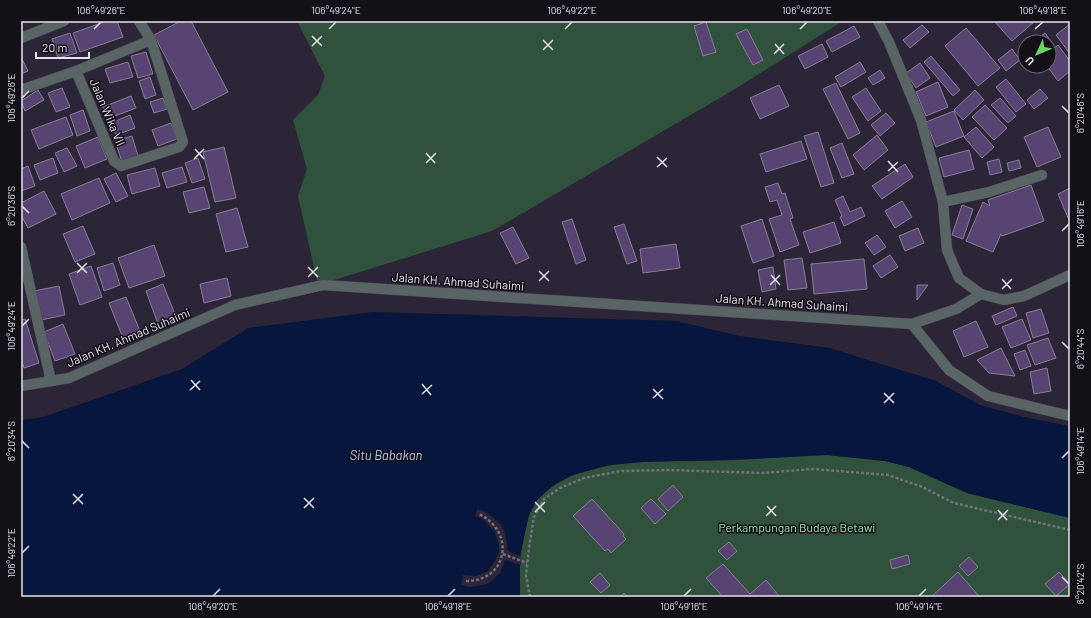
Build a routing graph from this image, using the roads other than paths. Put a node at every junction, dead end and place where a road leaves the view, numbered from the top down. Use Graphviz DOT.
graph roads {
  1 [pos="64,21"];
  2 [pos="139,21"];
  3 [pos="878,21"];
  4 [pos="21,38"];
  5 [pos="151,40"];
  6 [pos="76,70"];
  7 [pos="21,90"];
  8 [pos="1042,175"];
  9 [pos="943,202"];
  10 [pos="21,247"];
  11 [pos="1070,275"];
  12 [pos="981,294"];
  13 [pos="912,324"];
  14 [pos="51,381"];
  15 [pos="21,386"];
  16 [pos="1070,416"];
  1 -- 4 [label="street"];
  2 -- 5 [label="street, Jalan Wika VII"];
  3 -- 9 [label="street"];
  5 -- 6 [label="street"];
  5 -- 6 [label="street, Jalan Wika VII"];
  6 -- 7 [label="street, Jalan Wika VII"];
  8 -- 9 [label="street"];
  9 -- 12 [label="street"];
  10 -- 14 [label="street"];
  11 -- 12 [label="street"];
  12 -- 13 [label="street"];
  13 -- 14 [label="street, Jalan KH. Ahmad Suhaimi"];
  13 -- 16 [label="street"];
  14 -- 15 [label="street, Jalan KH. Ahmad Suhaimi"];
}
